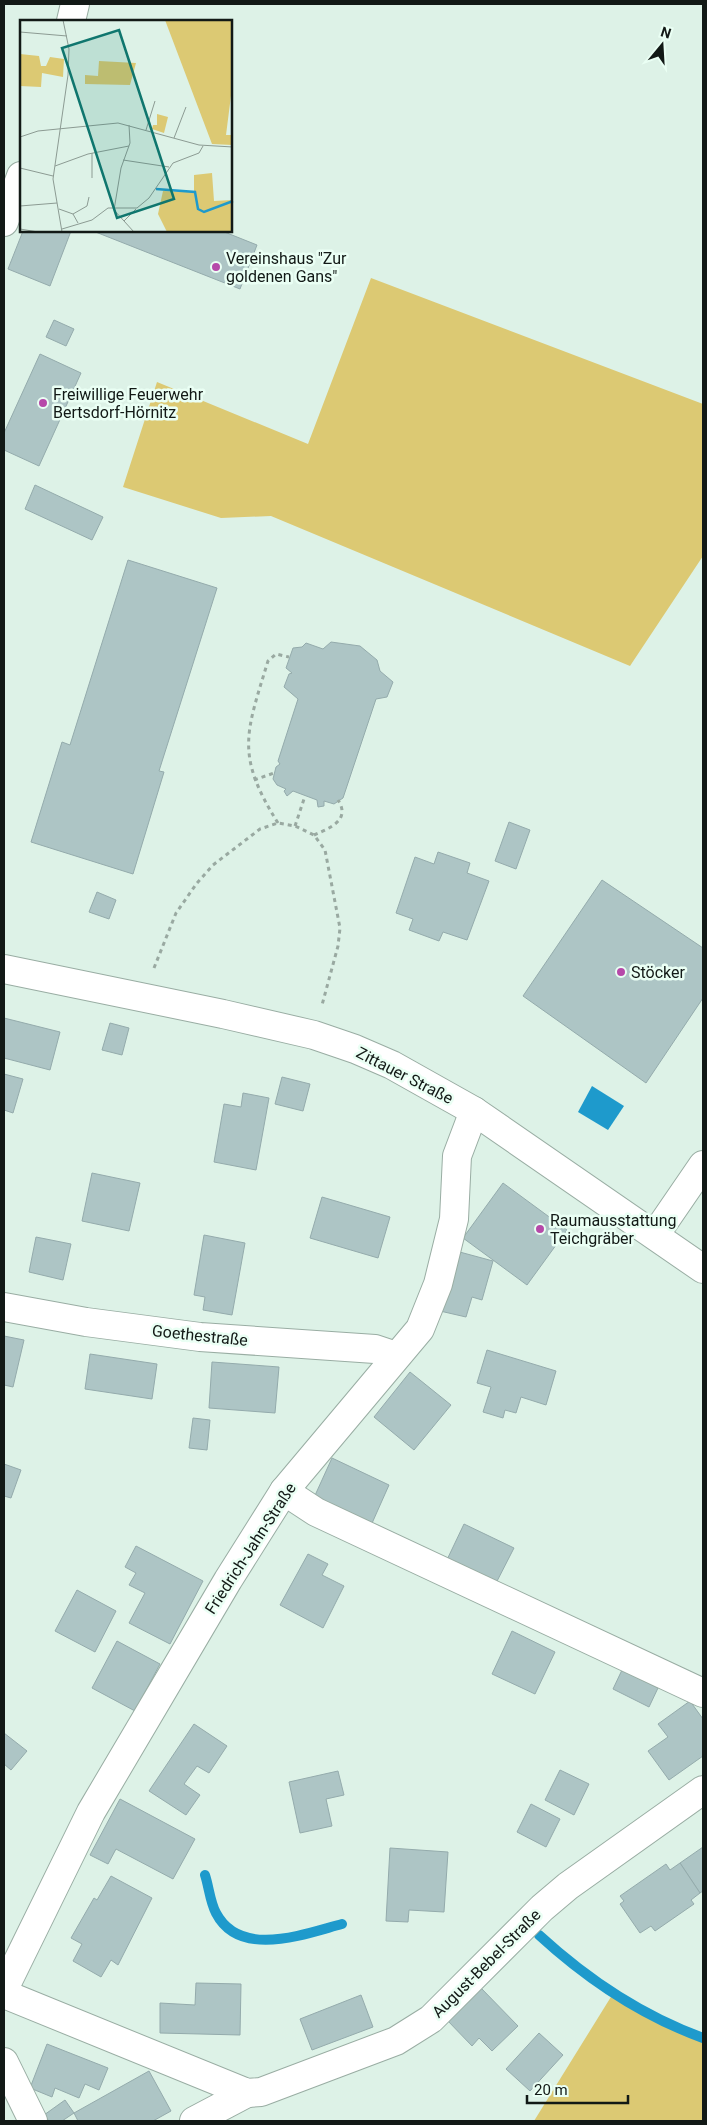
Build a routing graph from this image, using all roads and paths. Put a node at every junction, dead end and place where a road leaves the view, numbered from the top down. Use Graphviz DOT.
graph roads {
  1 [pos="75,4"];
  2 [pos="71,20"];
  3 [pos="20,179"];
  4 [pos="4,222"];
  5 [pos="289,658"];
  6 [pos="274,773"];
  7 [pos="254,780"];
  8 [pos="305,796"];
  9 [pos="338,800"];
  10 [pos="278,823"];
  11 [pos="295,826"];
  12 [pos="314,835"];
  13 [pos="4,968"];
  14 [pos="145,997"];
  15 [pos="314,1035"];
  16 [pos="474,1111"];
  17 [pos="703,1164"];
  18 [pos="655,1235"];
  19 [pos="703,1269"];
  20 [pos="4,1307"];
  21 [pos="396,1356"];
  22 [pos="284,1491"];
  23 [pos="703,1693"];
  24 [pos="703,1790"];
  25 [pos="4,1989"];
  26 [pos="4,1994"];
  27 [pos="4,2062"];
  28 [pos="247,2093"];
  29 [pos="34,2121"];
  30 [pos="194,2121"];
  1 -- 2 [label="street"];
  3 -- 4 [label="street"];
  5 -- 7 [label="path"];
  6 -- 7 [label="path"];
  7 -- 10 [label="path"];
  8 -- 11 [label="path"];
  9 -- 12 [label="path"];
  10 -- 11 [label="path"];
  10 -- 14 [label="path"];
  11 -- 12 [label="path"];
  12 -- 15 [label="path"];
  13 -- 14 [label="street, Zittauer Straße"];
  14 -- 15 [label="street, Zittauer Straße"];
  15 -- 16 [label="street, Zittauer Straße"];
  16 -- 18 [label="street, Zittauer Straße"];
  16 -- 21 [label="street, Friedrich-Jahn-Straße"];
  17 -- 18 [label="street"];
  18 -- 19 [label="street, Zittauer Straße"];
  20 -- 21 [label="street, Goethestraße"];
  21 -- 22 [label="street, Friedrich-Jahn-Straße"];
  22 -- 23 [label="street"];
  22 -- 25 [label="street, Friedrich-Jahn-Straße"];
  24 -- 28 [label="street, August-Bebel-Straße"];
  26 -- 28 [label="street"];
  27 -- 29 [label="street"];
  28 -- 30 [label="street, August-Bebel-Straße"];
}
